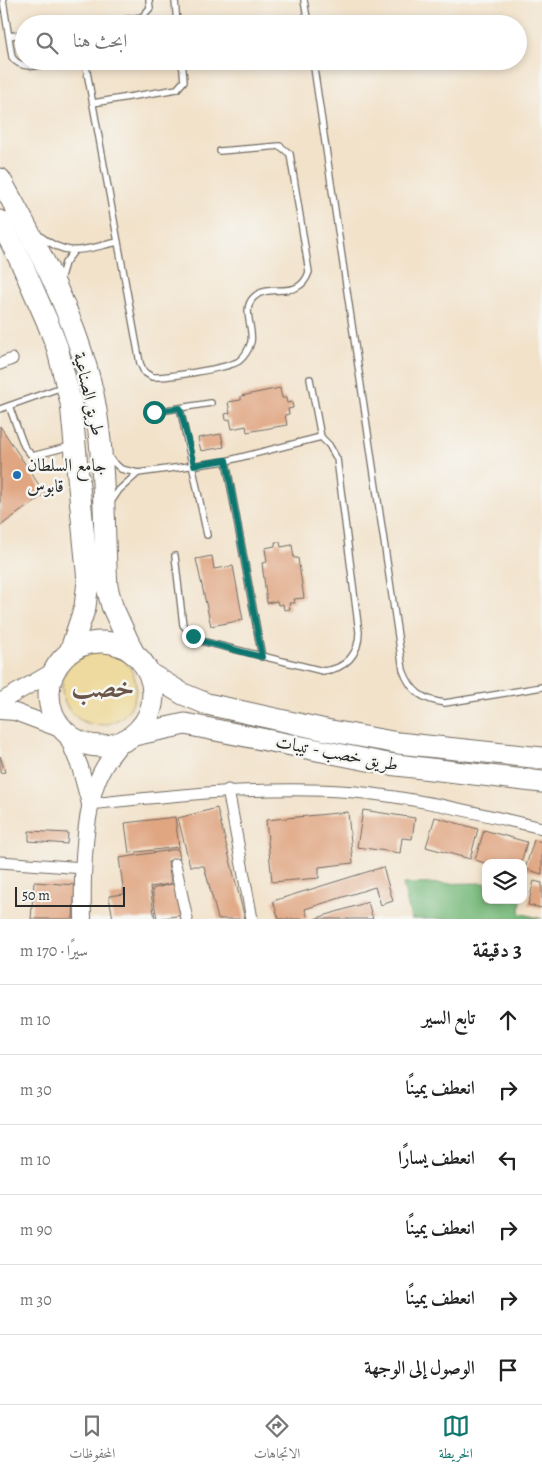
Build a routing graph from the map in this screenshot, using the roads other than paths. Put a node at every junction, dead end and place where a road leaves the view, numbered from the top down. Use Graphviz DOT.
graph roads {
  1 [pos="3,0"];
  2 [pos="149,0"];
  3 [pos="175,0"];
  4 [pos="304,0"];
  5 [pos="144,15"];
  6 [pos="176,15"];
  7 [pos="306,15"];
  8 [pos="15,35"];
  9 [pos="9,36"];
  10 [pos="15,60"];
  11 [pos="88,70"];
  12 [pos="183,70"];
  13 [pos="314,70"];
  14 [pos="93,103"];
  15 [pos="220,151"];
  16 [pos="0,179"];
  17 [pos="0,221"];
  18 [pos="26,225"];
  19 [pos="118,242"];
  20 [pos="74,251"];
  21 [pos="58,291"];
  22 [pos="12,359"];
  23 [pos="0,364"];
  24 [pos="310,379"];
  25 [pos="66,386"];
  26 [pos="211,403"];
  27 [pos="9,406"];
  28 [pos="180,408"];
  29 [pos="0,409"];
  30 [pos="154,412"];
  31 [pos="320,437"];
  32 [pos="75,445"];
  33 [pos="100,446"];
  34 [pos="226,460"];
  35 [pos="194,465"];
  36 [pos="138,473"];
  37 [pos="104,514"];
  38 [pos="207,535"];
  39 [pos="175,556"];
  40 [pos="70,652"];
  41 [pos="134,652"];
  42 [pos="262,657"];
  43 [pos="54,671"];
  44 [pos="150,674"];
  45 [pos="542,687"];
  46 [pos="0,702"];
  47 [pos="0,711"];
  48 [pos="64,732"];
  49 [pos="128,739"];
  50 [pos="542,758"];
  51 [pos="542,782"];
  52 [pos="228,790"];
  53 [pos="90,804"];
  54 [pos="542,828"];
  55 [pos="0,862"];
  56 [pos="175,864"];
  57 [pos="84,868"];
  58 [pos="83,919"];
  59 [pos="187,919"];
  60 [pos="252,919"];
  1 -- 9 [label="lane"];
  2 -- 5 [label="lane"];
  3 -- 6 [label="lane"];
  4 -- 7 [label="lane"];
  8 -- 9 [label="lane"];
  9 -- 10 [label="lane"];
  11 -- 14 [label="lane"];
  12 -- 14 [label="lane"];
  13 -- 45 [label="lane"];
  14 -- 19 [label="lane"];
  15 -- 19 [label="lane"];
  16 -- 18 [label="highway, طريق الصناعية"];
  17 -- 25 [label="highway, طريق الصناعية"];
  18 -- 20 [label="lane"];
  18 -- 21 [label="highway, طريق الصناعية"];
  19 -- 20 [label="lane"];
  20 -- 21 [label="lane"];
  21 -- 33 [label="highway, طريق الصناعية"];
  22 -- 23 [label="street"];
  24 -- 31 [label="lane"];
  25 -- 27 [label="lane"];
  25 -- 32 [label="highway, طريق الصناعية"];
  26 -- 28 [label="lane"];
  27 -- 29 [label="lane"];
  27 -- 32 [label="lane"];
  28 -- 30 [label="lane"];
  28 -- 35 [label="lane"];
  31 -- 34 [label="lane"];
  31 -- 42 [label="lane"];
  32 -- 40 [label="highway, طريق الصناعية"];
  33 -- 36 [label="lane"];
  33 -- 37 [label="highway, طريق الصناعية"];
  34 -- 35 [label="lane"];
  34 -- 42 [label="lane"];
  35 -- 36 [label="lane"];
  35 -- 38 [label="lane"];
  36 -- 37 [label="lane"];
  37 -- 41 [label="highway, طريق الصناعية"];
  39 -- 42 [label="lane"];
  40 -- 41 [label="highway"];
  40 -- 43 [label="highway"];
  41 -- 44 [label="highway"];
  43 -- 46 [label="main road"];
  43 -- 48 [label="highway"];
  44 -- 49 [label="highway"];
  44 -- 50 [label="highway, طريق خصب - تيبات"];
  47 -- 48 [label="main road"];
  48 -- 49 [label="highway"];
  48 -- 53 [label="main road"];
  49 -- 51 [label="highway, طريق خصب - تيبات"];
  49 -- 53 [label="main road"];
  52 -- 53 [label="street"];
  52 -- 54 [label="street"];
  52 -- 60 [label="street"];
  53 -- 57 [label="main road"];
  55 -- 57 [label="street"];
  56 -- 59 [label="street"];
  57 -- 58 [label="main road"];
}
